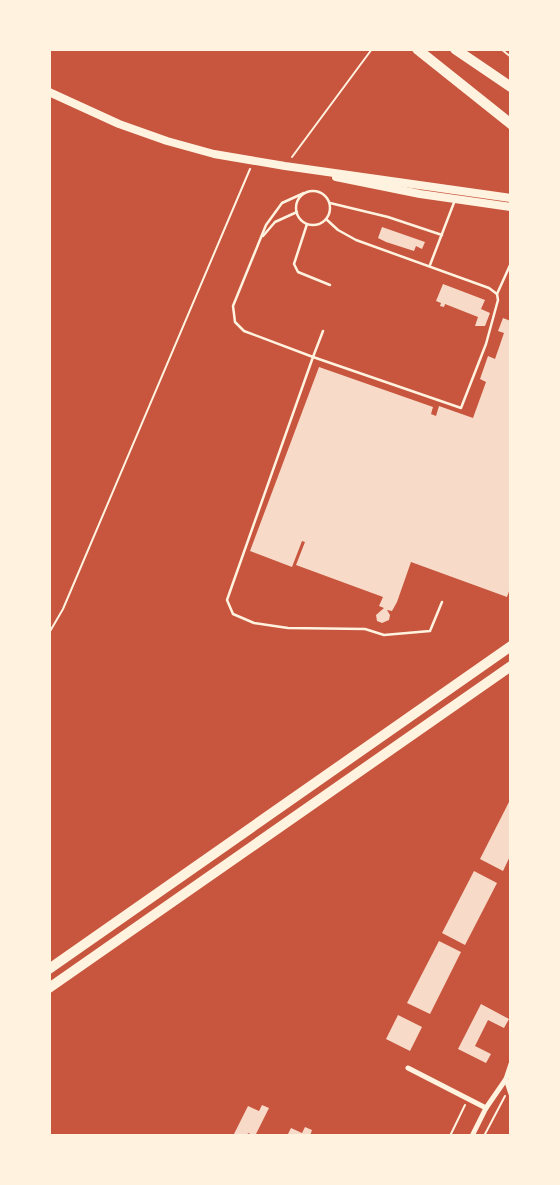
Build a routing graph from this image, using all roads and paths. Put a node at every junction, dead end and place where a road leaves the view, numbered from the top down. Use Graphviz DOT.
graph roads {
  1 [pos="372,49"];
  2 [pos="416,49"];
  3 [pos="455,49"];
  4 [pos="501,49"];
  5 [pos="511,57"];
  6 [pos="511,87"];
  7 [pos="49,92"];
  8 [pos="511,124"];
  9 [pos="252,161"];
  10 [pos="285,166"];
  11 [pos="458,190"];
  12 [pos="304,193"];
  13 [pos="511,198"];
  14 [pos="455,200"];
  15 [pos="330,203"];
  16 [pos="511,207"];
  17 [pos="297,212"];
  18 [pos="326,219"];
  19 [pos="307,224"];
  20 [pos="442,234"];
  21 [pos="261,238"];
  22 [pos="511,262"];
  23 [pos="430,265"];
  24 [pos="330,285"];
  25 [pos="497,294"];
  26 [pos="323,331"];
  27 [pos="313,357"];
  28 [pos="442,602"];
  29 [pos="49,633"];
  30 [pos="511,646"];
  31 [pos="511,666"];
  32 [pos="49,969"];
  33 [pos="49,988"];
  34 [pos="511,1064"];
  35 [pos="408,1068"];
  36 [pos="506,1079"];
  37 [pos="509,1091"];
  38 [pos="468,1098"];
  39 [pos="486,1108"];
  40 [pos="450,1136"];
  41 [pos="472,1136"];
  42 [pos="484,1136"];
  1 -- 10 [label="path"];
  2 -- 8 [label="highway"];
  3 -- 6 [label="highway"];
  4 -- 5 [label="path"];
  7 -- 9 [label="main road"];
  9 -- 10 [label="main road"];
  9 -- 29 [label="path"];
  10 -- 11 [label="main road"];
  10 -- 14 [label="main road"];
  11 -- 13 [label="main road"];
  11 -- 14 [label="lane"];
  12 -- 15 [label="lane"];
  12 -- 17 [label="lane"];
  12 -- 21 [label="lane"];
  14 -- 16 [label="main road"];
  14 -- 20 [label="lane"];
  15 -- 18 [label="lane"];
  15 -- 20 [label="lane"];
  17 -- 19 [label="lane"];
  17 -- 21 [label="lane"];
  18 -- 19 [label="lane"];
  18 -- 23 [label="lane"];
  19 -- 24 [label="lane"];
  20 -- 23 [label="lane"];
  21 -- 27 [label="lane"];
  22 -- 25 [label="lane"];
  23 -- 25 [label="lane"];
  25 -- 27 [label="lane"];
  26 -- 27 [label="lane"];
  27 -- 28 [label="lane"];
  30 -- 32 [label="highway"];
  31 -- 33 [label="highway"];
  34 -- 36 [label="street"];
  35 -- 38 [label="street"];
  36 -- 37 [label="street"];
  36 -- 39 [label="street"];
  37 -- 42 [label="path"];
  38 -- 39 [label="street"];
  38 -- 40 [label="path"];
  39 -- 41 [label="street"];
}
